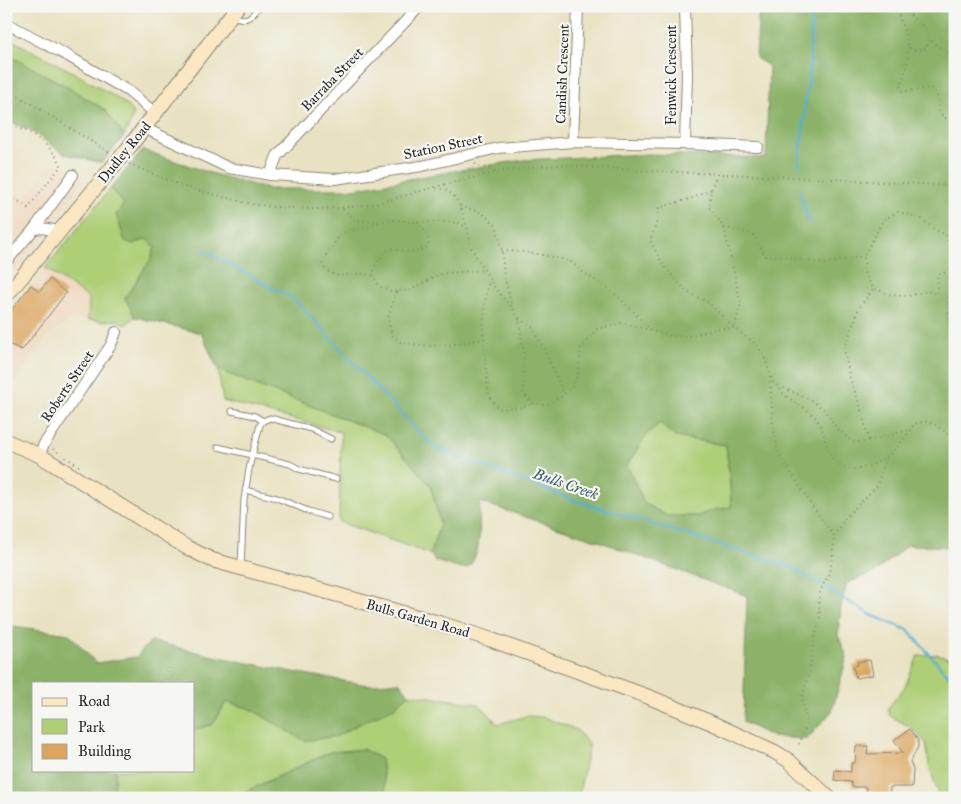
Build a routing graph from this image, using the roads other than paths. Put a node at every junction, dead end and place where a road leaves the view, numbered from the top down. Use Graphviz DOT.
graph roads {
  1 [pos="260,6"];
  2 [pos="420,6"];
  3 [pos="578,6"];
  4 [pos="685,6"];
  5 [pos="234,11"];
  6 [pos="6,23"];
  7 [pos="155,113"];
  8 [pos="144,128"];
  9 [pos="573,142"];
  10 [pos="684,144"];
  11 [pos="758,147"];
  12 [pos="73,175"];
  13 [pos="270,175"];
  14 [pos="34,229"];
  15 [pos="59,231"];
  16 [pos="6,262"];
  17 [pos="6,296"];
  18 [pos="116,332"];
  19 [pos="232,411"];
  20 [pos="263,421"];
  21 [pos="331,439"];
  22 [pos="6,441"];
  23 [pos="218,447"];
  24 [pos="45,451"];
  25 [pos="253,454"];
  26 [pos="336,479"];
  27 [pos="245,490"];
  28 [pos="328,517"];
  29 [pos="241,568"];
  30 [pos="829,798"];
  1 -- 5 [label="lane"];
  2 -- 13 [label="street, Barraba Street"];
  3 -- 9 [label="street, Candish Crescent"];
  4 -- 10 [label="street, Fenwick Crescent"];
  5 -- 7 [label="main road, Dudley Road"];
  6 -- 7 [label="street"];
  7 -- 8 [label="main road, Dudley Road"];
  8 -- 13 [label="street, Station Street"];
  8 -- 15 [label="main road, Dudley Road, bridge"];
  9 -- 10 [label="street, Station Street"];
  9 -- 13 [label="street, Station Street"];
  10 -- 11 [label="street, Station Street"];
  12 -- 14 [label="street"];
  14 -- 15 [label="street"];
  14 -- 16 [label="street"];
  15 -- 17 [label="main road, Dudley Road"];
  18 -- 24 [label="street, Roberts Street"];
  19 -- 20 [label="lane"];
  20 -- 21 [label="lane"];
  20 -- 25 [label="lane"];
  22 -- 24 [label="main road, Bulls Garden Road"];
  23 -- 25 [label="lane"];
  24 -- 29 [label="main road, Bulls Garden Road"];
  25 -- 26 [label="lane"];
  25 -- 27 [label="lane"];
  27 -- 28 [label="lane"];
  27 -- 29 [label="lane"];
  29 -- 30 [label="main road, Bulls Garden Road"];
}
